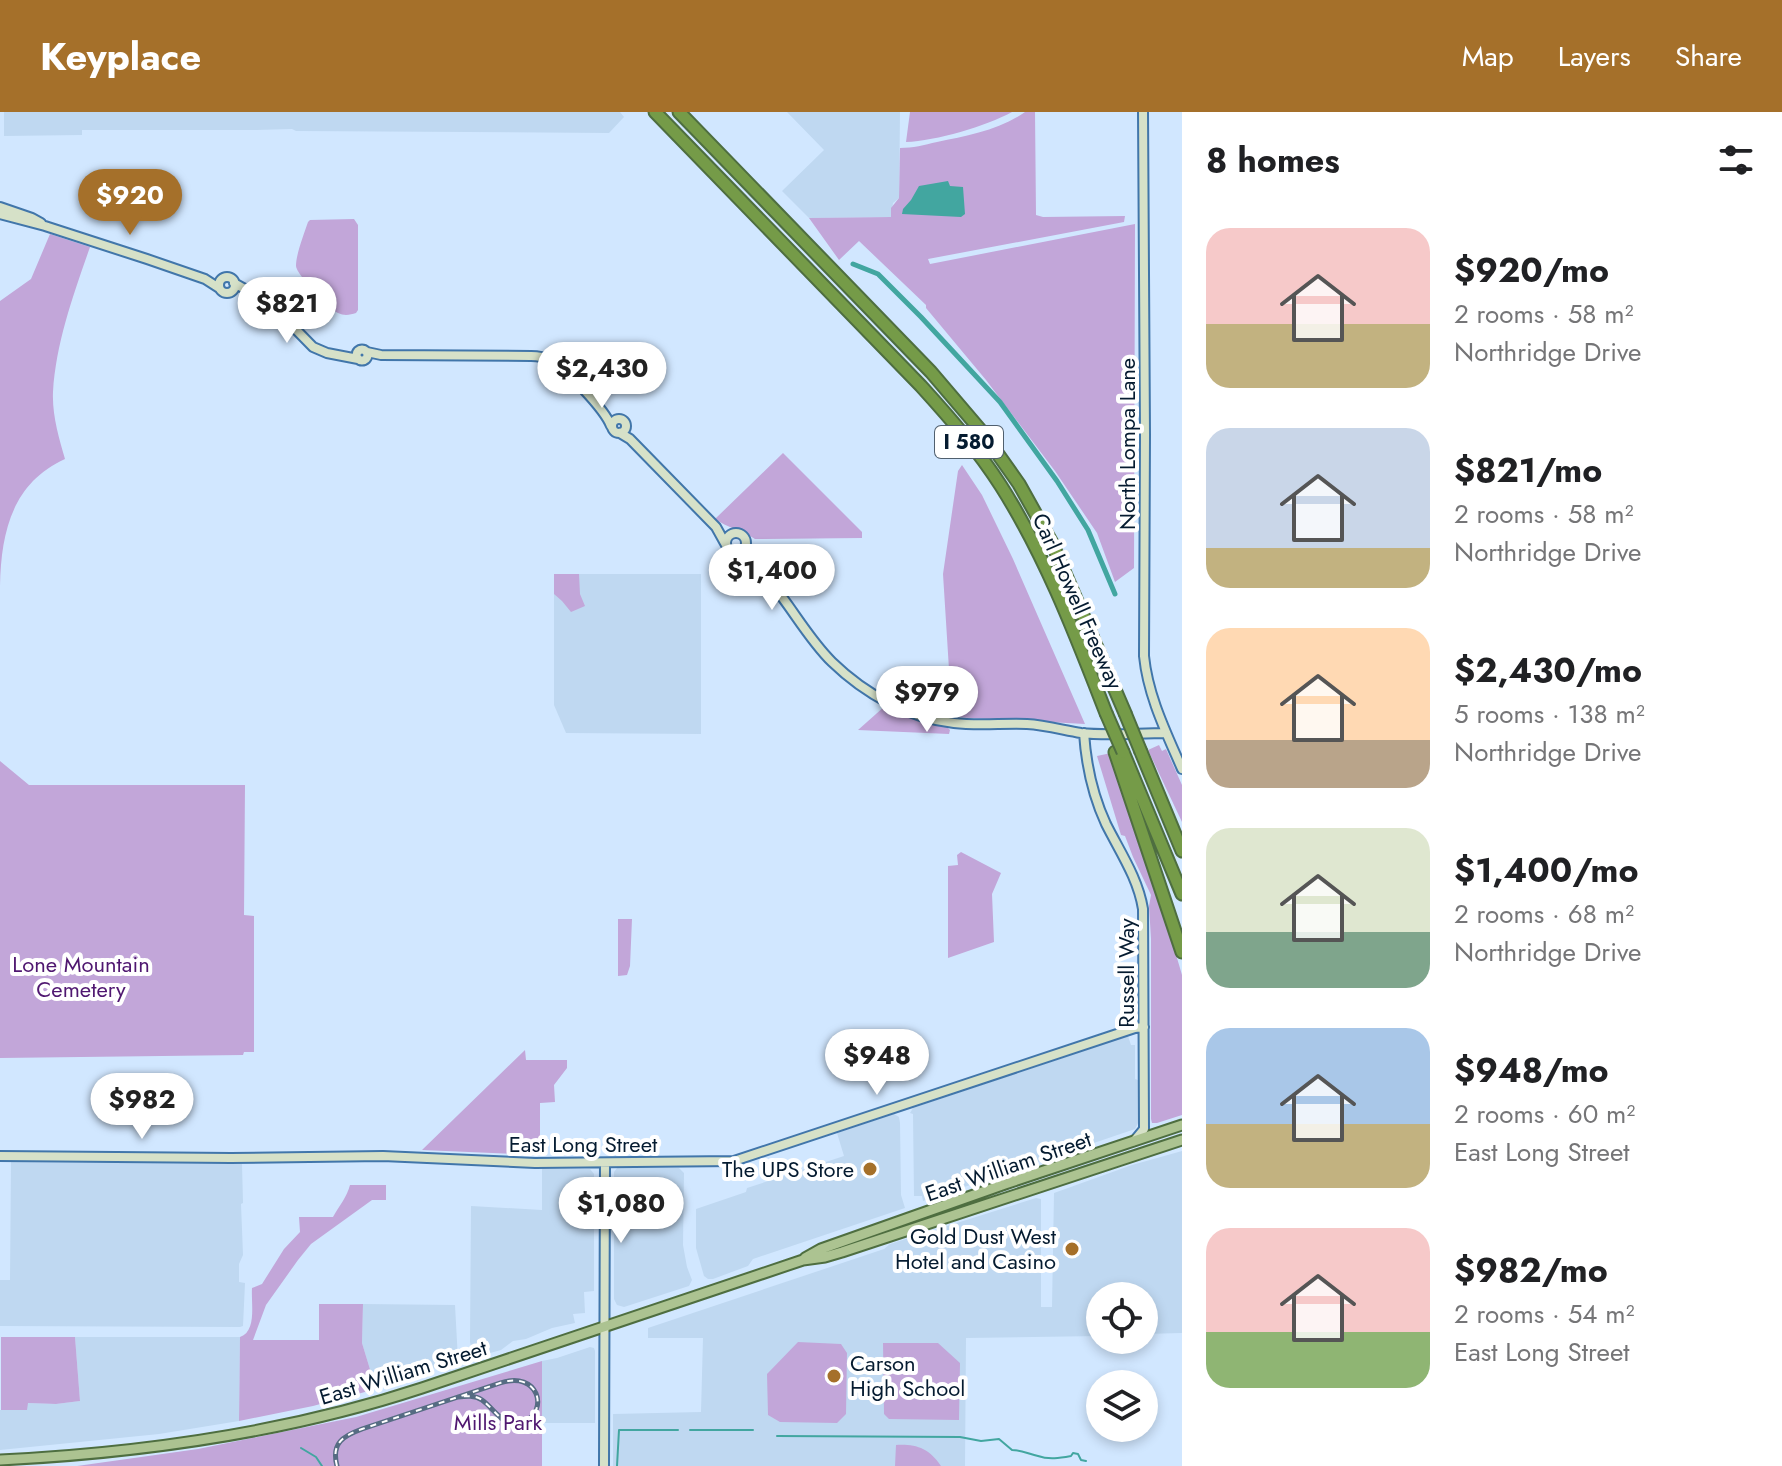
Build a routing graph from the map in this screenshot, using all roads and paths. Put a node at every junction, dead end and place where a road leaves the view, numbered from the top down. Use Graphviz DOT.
graph roads {
  1 [pos="655,112"];
  2 [pos="679,112"];
  3 [pos="686,112"];
  4 [pos="1143,112"];
  5 [pos="700,133"];
  6 [pos="0,207"];
  7 [pos="0,214"];
  8 [pos="45,226"];
  9 [pos="222,278"];
  10 [pos="205,279"];
  11 [pos="233,287"];
  12 [pos="219,288"];
  13 [pos="713,524"];
  14 [pos="734,533"];
  15 [pos="746,542"];
  16 [pos="726,545"];
  17 [pos="736,552"];
  18 [pos="754,565"];
  19 [pos="1084,733"];
  20 [pos="1166,733"];
  21 [pos="1119,752"];
  22 [pos="1141,752"];
  23 [pos="1182,769"];
  24 [pos="1182,830"];
  25 [pos="1182,851"];
  26 [pos="1182,894"];
  27 [pos="1182,952"];
  28 [pos="1144,1027"];
  29 [pos="1182,1125"];
  30 [pos="1144,1129"];
  31 [pos="1157,1133"];
  32 [pos="1182,1140"];
  33 [pos="1132,1142"];
  34 [pos="0,1156"];
  35 [pos="605,1163"];
  36 [pos="803,1260"];
  37 [pos="605,1327"];
  38 [pos="0,1460"];
  39 [pos="604,1466"];
  1 -- 21 [label="highway, Carl Howell Freeway / I 580, bridge"];
  2 -- 5 [label="highway, Carl Howell Freeway / I 580"];
  3 -- 5 [label="highway"];
  4 -- 20 [label="street, North Lompa Lane"];
  5 -- 22 [label="highway, Carl Howell Freeway / I 580, bridge"];
  6 -- 8 [label="street"];
  7 -- 8 [label="street"];
  8 -- 10 [label="street"];
  9 -- 10 [label="street"];
  9 -- 11 [label="street"];
  9 -- 12 [label="street"];
  10 -- 12 [label="street"];
  11 -- 12 [label="street"];
  11 -- 13 [label="street"];
  13 -- 14 [label="street"];
  13 -- 16 [label="street"];
  14 -- 15 [label="street"];
  14 -- 16 [label="street"];
  15 -- 17 [label="street"];
  15 -- 18 [label="street"];
  16 -- 17 [label="street"];
  17 -- 18 [label="street"];
  18 -- 19 [label="street"];
  19 -- 20 [label="street"];
  19 -- 28 [label="street, Russell Way"];
  20 -- 23 [label="street, North Lompa Lane"];
  21 -- 26 [label="highway"];
  21 -- 27 [label="highway"];
  22 -- 24 [label="highway"];
  22 -- 25 [label="highway, Carl Howell Freeway / I 580"];
  28 -- 30 [label="street, Russell Way"];
  28 -- 35 [label="street, East Long Street"];
  29 -- 31 [label="main road, East William Street"];
  30 -- 31 [label="street"];
  30 -- 33 [label="street"];
  31 -- 33 [label="main road, East William Street"];
  32 -- 36 [label="main road, East William Street"];
  33 -- 36 [label="main road, East William Street"];
  34 -- 35 [label="street, East Long Street"];
  35 -- 37 [label="street"];
  36 -- 37 [label="main road, East William Street"];
  37 -- 38 [label="main road, East William Street"];
  37 -- 39 [label="street"];
}
